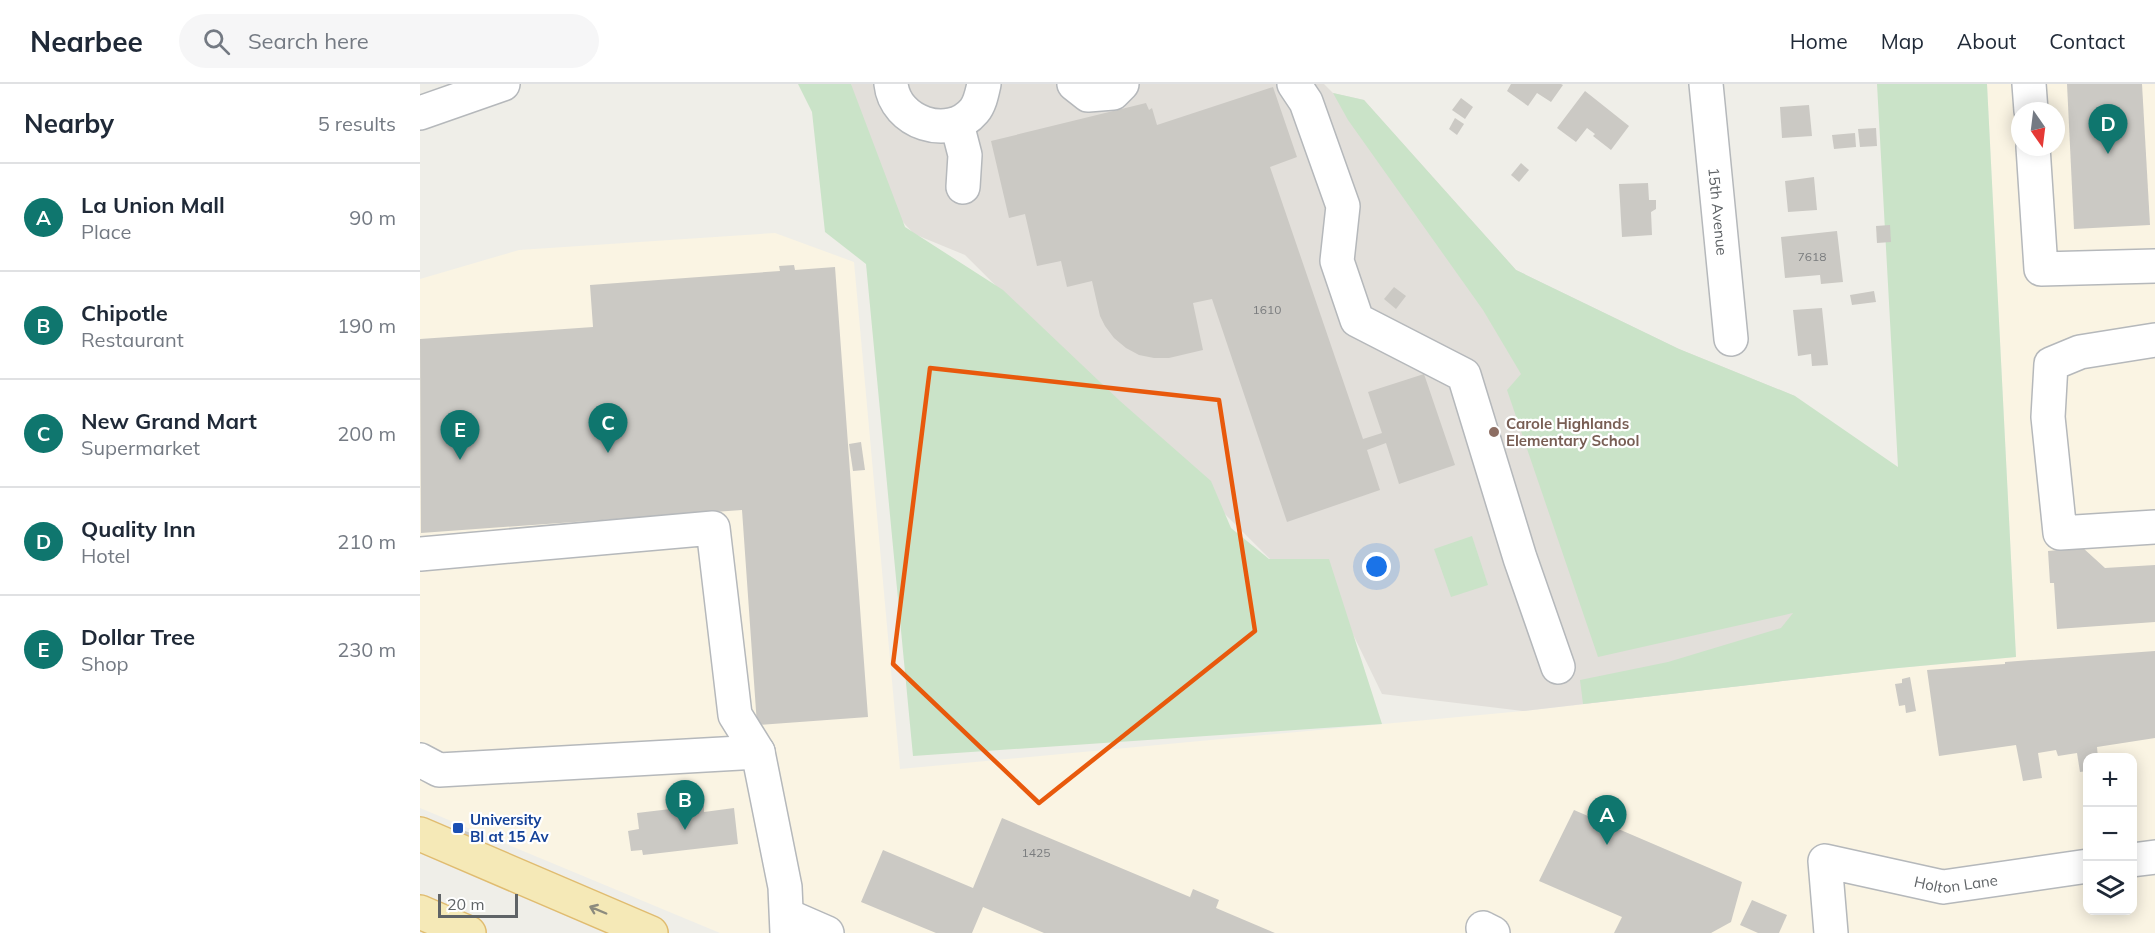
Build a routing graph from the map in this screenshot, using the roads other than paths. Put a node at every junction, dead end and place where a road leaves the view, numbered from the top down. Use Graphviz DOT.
graph roads {
  1 [pos="503,84"];
  2 [pos="891,84"];
  3 [pos="984,84"];
  4 [pos="1074,84"];
  5 [pos="1122,84"];
  6 [pos="1294,84"];
  7 [pos="2030,84"];
  8 [pos="1704,85"];
  9 [pos="2031,102"];
  10 [pos="420,113"];
  11 [pos="957,124"];
  12 [pos="2034,156"];
  13 [pos="963,187"];
  14 [pos="2155,266"];
  15 [pos="1731,339"];
  16 [pos="2155,340"];
  17 [pos="2155,527"];
  18 [pos="420,554"];
  19 [pos="1558,667"];
  20 [pos="758,752"];
  21 [pos="420,760"];
  22 [pos="420,834"];
  23 [pos="2155,857"];
  24 [pos="2137,859"];
  25 [pos="2083,867"];
  26 [pos="420,912"];
  27 [pos="787,924"];
  28 [pos="463,932"];
  29 [pos="651,933"];
  30 [pos="827,933"];
  31 [pos="1831,933"];
  1 -- 10 [label="street"];
  2 -- 11 [label="street"];
  3 -- 11 [label="street"];
  4 -- 5 [label="street"];
  6 -- 19 [label="street"];
  7 -- 9 [label="street"];
  8 -- 15 [label="street, 15th Avenue"];
  11 -- 13 [label="street"];
  12 -- 14 [label="street"];
  16 -- 17 [label="street"];
  18 -- 20 [label="street"];
  20 -- 21 [label="street"];
  20 -- 27 [label="street"];
  29 -- 22 [label="main road, one-way"];
  23 -- 24 [label="street"];
  25 -- 31 [label="street, Holton Lane"];
  26 -- 28 [label="main road"];
  27 -- 30 [label="street"];
}
